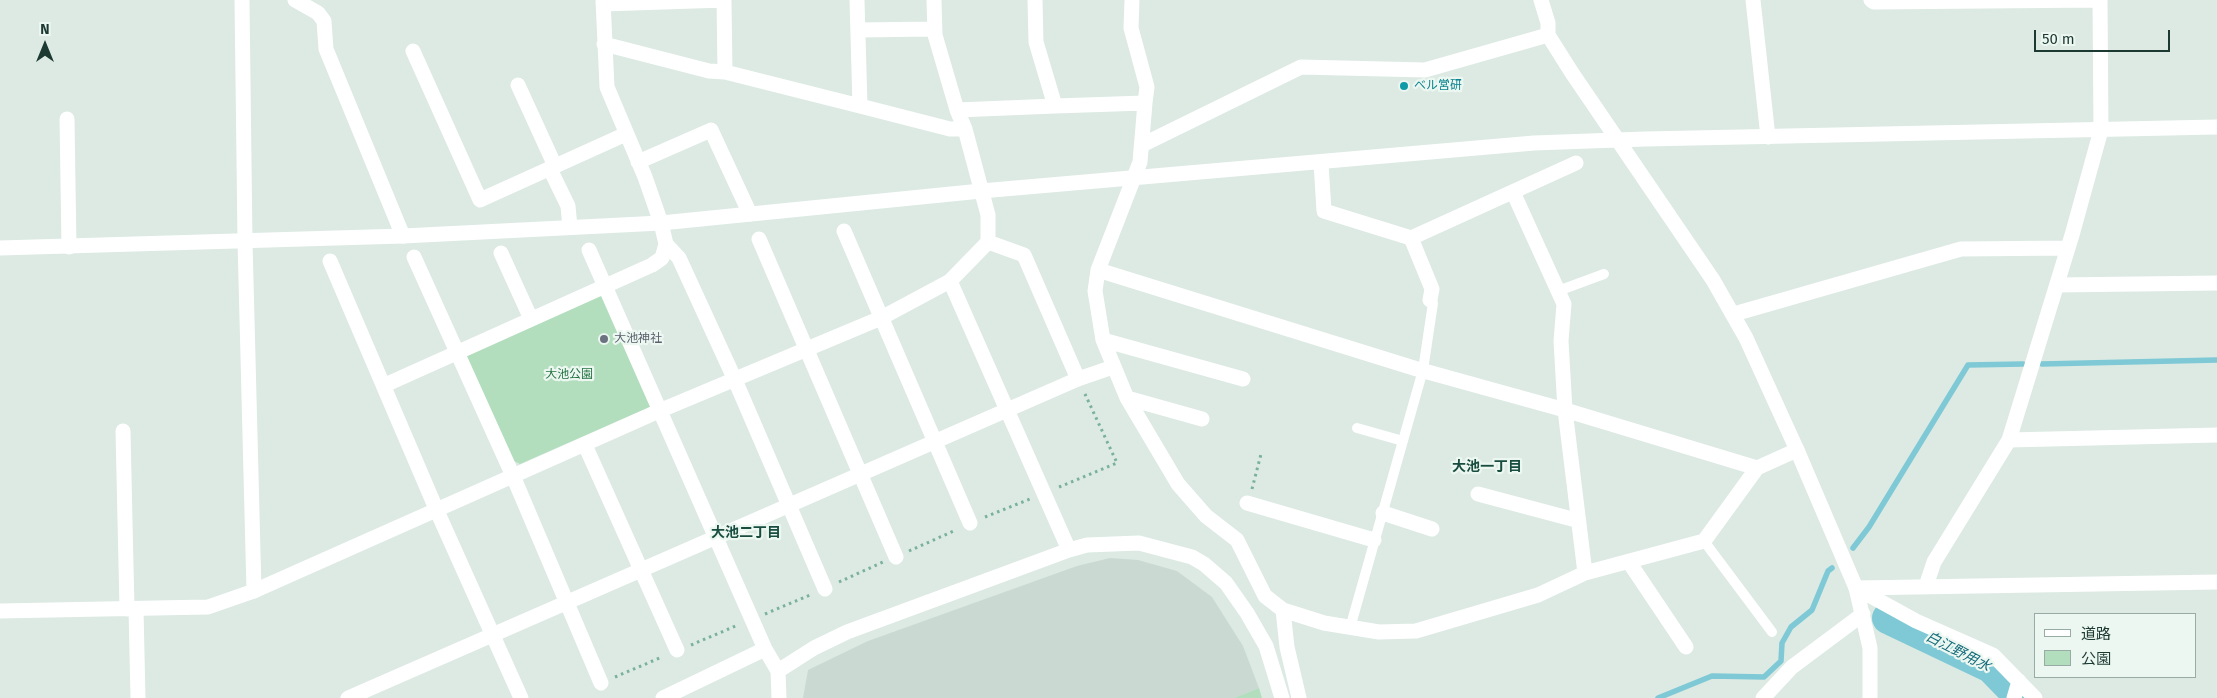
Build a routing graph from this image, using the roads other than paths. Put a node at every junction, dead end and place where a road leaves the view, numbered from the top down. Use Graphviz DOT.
graph roads {
  1 [pos="242,0"];
  2 [pos="295,0"];
  3 [pos="724,0"];
  4 [pos="857,0"];
  5 [pos="934,0"];
  6 [pos="1035,0"];
  7 [pos="1132,0"];
  8 [pos="1533,0"];
  9 [pos="1541,0"];
  10 [pos="1754,0"];
  11 [pos="1870,0"];
  12 [pos="603,2"];
  13 [pos="935,29"];
  14 [pos="1548,29"];
  15 [pos="858,30"];
  16 [pos="604,44"];
  17 [pos="413,52"];
  18 [pos="724,72"];
  19 [pos="518,85"];
  20 [pos="1145,103"];
  21 [pos="860,106"];
  22 [pos="1055,106"];
  23 [pos="957,110"];
  24 [pos="68,119"];
  25 [pos="2217,127"];
  26 [pos="965,129"];
  27 [pos="2101,130"];
  28 [pos="626,134"];
  29 [pos="1768,137"];
  30 [pos="1620,141"];
  31 [pos="1142,145"];
  32 [pos="638,162"];
  33 [pos="1321,163"];
  34 [pos="1576,163"];
  35 [pos="552,168"];
  36 [pos="1133,178"];
  37 [pos="981,191"];
  38 [pos="1514,192"];
  39 [pos="750,214"];
  40 [pos="662,223"];
  41 [pos="570,227"];
  42 [pos="844,231"];
  43 [pos="403,236"];
  44 [pos="1411,238"];
  45 [pos="759,239"];
  46 [pos="245,241"];
  47 [pos="988,242"];
  48 [pos="666,244"];
  49 [pos="70,246"];
  50 [pos="0,248"];
  51 [pos="2068,248"];
  52 [pos="589,250"];
  53 [pos="502,252"];
  54 [pos="414,257"];
  55 [pos="330,261"];
  56 [pos="1098,270"];
  57 [pos="1604,274"];
  58 [pos="950,281"];
  59 [pos="2217,283"];
  60 [pos="605,285"];
  61 [pos="2057,285"];
  62 [pos="1558,291"];
  63 [pos="1430,300"];
  64 [pos="1734,314"];
  65 [pos="881,318"];
  66 [pos="531,319"];
  67 [pos="1103,340"];
  68 [pos="806,349"];
  69 [pos="457,352"];
  70 [pos="1113,367"];
  71 [pos="1423,370"];
  72 [pos="1078,379"];
  73 [pos="1243,379"];
  74 [pos="735,380"];
  75 [pos="384,385"];
  76 [pos="1127,398"];
  77 [pos="1565,410"];
  78 [pos="660,411"];
  79 [pos="1007,412"];
  80 [pos="1202,419"];
  81 [pos="1357,428"];
  82 [pos="123,431"];
  83 [pos="2217,435"];
  84 [pos="2009,440"];
  85 [pos="1403,441"];
  86 [pos="935,442"];
  87 [pos="585,445"];
  88 [pos="1797,450"];
  89 [pos="1757,468"];
  90 [pos="860,475"];
  91 [pos="513,476"];
  92 [pos="1478,494"];
  93 [pos="1248,503"];
  94 [pos="789,506"];
  95 [pos="437,511"];
  96 [pos="1383,513"];
  97 [pos="1578,518"];
  98 [pos="970,523"];
  99 [pos="1432,529"];
  100 [pos="715,538"];
  101 [pos="1374,540"];
  102 [pos="1704,541"];
  103 [pos="1069,550"];
  104 [pos="896,556"];
  105 [pos="1629,562"];
  106 [pos="640,572"];
  107 [pos="1585,573"];
  108 [pos="2217,582"];
  109 [pos="1926,586"];
  110 [pos="825,588"];
  111 [pos="1856,588"];
  112 [pos="254,591"];
  113 [pos="565,603"];
  114 [pos="131,609"];
  115 [pos="1283,610"];
  116 [pos="0,611"];
  117 [pos="1863,614"];
  118 [pos="1350,628"];
  119 [pos="1772,632"];
  120 [pos="493,635"];
  121 [pos="1686,647"];
  122 [pos="765,649"];
  123 [pos="677,650"];
  124 [pos="778,671"];
  125 [pos="2019,682"];
  126 [pos="601,683"];
  127 [pos="686,692"];
  128 [pos="138,698"];
  129 [pos="348,698"];
  130 [pos="521,698"];
  131 [pos="663,698"];
  132 [pos="779,698"];
  133 [pos="1282,698"];
  134 [pos="1299,698"];
  135 [pos="1763,698"];
  136 [pos="1870,698"];
  137 [pos="2014,698"];
  138 [pos="2035,698"];
  1 -- 46 [label="street"];
  2 -- 43 [label="street"];
  3 -- 12 [label="street"];
  3 -- 18 [label="street"];
  4 -- 15 [label="street"];
  5 -- 13 [label="street"];
  6 -- 22 [label="street"];
  7 -- 20 [label="street"];
  8 -- 14 [label="street"];
  9 -- 14 [label="street"];
  10 -- 29 [label="street"];
  11 -- 27 [label="street"];
  12 -- 16 [label="street"];
  13 -- 15 [label="street"];
  13 -- 23 [label="street"];
  14 -- 30 [label="street"];
  14 -- 31 [label="street"];
  15 -- 21 [label="street"];
  16 -- 18 [label="street"];
  16 -- 28 [label="street"];
  17 -- 35 [label="street"];
  18 -- 21 [label="street"];
  19 -- 35 [label="street"];
  20 -- 22 [label="street"];
  20 -- 31 [label="street"];
  21 -- 26 [label="street"];
  22 -- 23 [label="street"];
  23 -- 26 [label="street"];
  24 -- 49 [label="street"];
  25 -- 27 [label="street"];
  26 -- 37 [label="street"];
  27 -- 29 [label="street"];
  27 -- 51 [label="street"];
  28 -- 32 [label="street"];
  28 -- 35 [label="street"];
  29 -- 30 [label="street"];
  30 -- 33 [label="street"];
  30 -- 64 [label="street"];
  31 -- 36 [label="street"];
  32 -- 39 [label="street"];
  32 -- 40 [label="street"];
  33 -- 36 [label="street"];
  33 -- 44 [label="street"];
  34 -- 38 [label="street"];
  35 -- 41 [label="street"];
  36 -- 37 [label="street"];
  36 -- 56 [label="street"];
  37 -- 39 [label="street"];
  37 -- 47 [label="street"];
  38 -- 44 [label="street"];
  38 -- 62 [label="street"];
  39 -- 40 [label="street"];
  40 -- 41 [label="street"];
  40 -- 48 [label="street"];
  41 -- 43 [label="street"];
  42 -- 65 [label="street"];
  43 -- 46 [label="street"];
  44 -- 63 [label="street"];
  45 -- 68 [label="street"];
  46 -- 49 [label="street"];
  46 -- 112 [label="street"];
  47 -- 58 [label="street"];
  47 -- 72 [label="street"];
  48 -- 60 [label="street"];
  48 -- 74 [label="street"];
  49 -- 50 [label="street"];
  51 -- 61 [label="street"];
  51 -- 64 [label="street"];
  52 -- 60 [label="street"];
  53 -- 66 [label="street"];
  54 -- 69 [label="street"];
  55 -- 75 [label="street"];
  56 -- 67 [label="street"];
  56 -- 71 [label="street"];
  57 -- 62 [label="lane"];
  58 -- 65 [label="street"];
  58 -- 79 [label="street"];
  59 -- 61 [label="street"];
  60 -- 66 [label="street"];
  60 -- 78 [label="street"];
  61 -- 84 [label="street"];
  62 -- 77 [label="street"];
  63 -- 71 [label="lane"];
  64 -- 88 [label="street"];
  65 -- 68 [label="street"];
  65 -- 86 [label="street"];
  66 -- 69 [label="street"];
  67 -- 70 [label="street"];
  67 -- 73 [label="street"];
  68 -- 74 [label="street"];
  68 -- 90 [label="street"];
  69 -- 75 [label="street"];
  69 -- 91 [label="street"];
  70 -- 72 [label="street"];
  70 -- 76 [label="street"];
  71 -- 77 [label="street"];
  71 -- 85 [label="lane"];
  72 -- 79 [label="street"];
  74 -- 78 [label="street"];
  74 -- 94 [label="street"];
  75 -- 95 [label="street"];
  76 -- 80 [label="street"];
  76 -- 115 [label="street"];
  77 -- 89 [label="street"];
  77 -- 97 [label="street"];
  78 -- 87 [label="street"];
  78 -- 100 [label="street"];
  79 -- 86 [label="street"];
  79 -- 103 [label="street"];
  81 -- 85 [label="lane"];
  82 -- 114 [label="street"];
  83 -- 84 [label="street"];
  84 -- 109 [label="street"];
  85 -- 96 [label="lane"];
  86 -- 90 [label="street"];
  86 -- 98 [label="street"];
  87 -- 91 [label="street"];
  87 -- 106 [label="street"];
  88 -- 89 [label="street"];
  88 -- 111 [label="street"];
  89 -- 102 [label="street"];
  90 -- 94 [label="street"];
  90 -- 104 [label="street"];
  91 -- 95 [label="street"];
  91 -- 113 [label="street"];
  92 -- 97 [label="street"];
  93 -- 101 [label="street"];
  94 -- 100 [label="street"];
  94 -- 110 [label="street"];
  95 -- 112 [label="street"];
  95 -- 120 [label="street"];
  96 -- 99 [label="street"];
  96 -- 101 [label="lane"];
  97 -- 107 [label="street"];
  100 -- 106 [label="street"];
  100 -- 122 [label="street"];
  101 -- 118 [label="lane"];
  102 -- 105 [label="street"];
  102 -- 119 [label="lane"];
  103 -- 124 [label="street"];
  103 -- 133 [label="street"];
  105 -- 107 [label="street"];
  105 -- 121 [label="street"];
  106 -- 113 [label="street"];
  106 -- 123 [label="street"];
  107 -- 118 [label="street"];
  108 -- 109 [label="street"];
  109 -- 111 [label="street"];
  111 -- 117 [label="street"];
  111 -- 125 [label="street"];
  112 -- 114 [label="street"];
  113 -- 120 [label="street"];
  113 -- 126 [label="street"];
  114 -- 116 [label="street"];
  114 -- 128 [label="street"];
  115 -- 118 [label="street"];
  115 -- 134 [label="street"];
  117 -- 135 [label="street"];
  117 -- 136 [label="street"];
  120 -- 129 [label="street"];
  120 -- 130 [label="street"];
  122 -- 124 [label="street"];
  122 -- 127 [label="street"];
  124 -- 132 [label="street"];
  125 -- 137 [label="street"];
  125 -- 138 [label="street"];
  127 -- 131 [label="street"];
}
